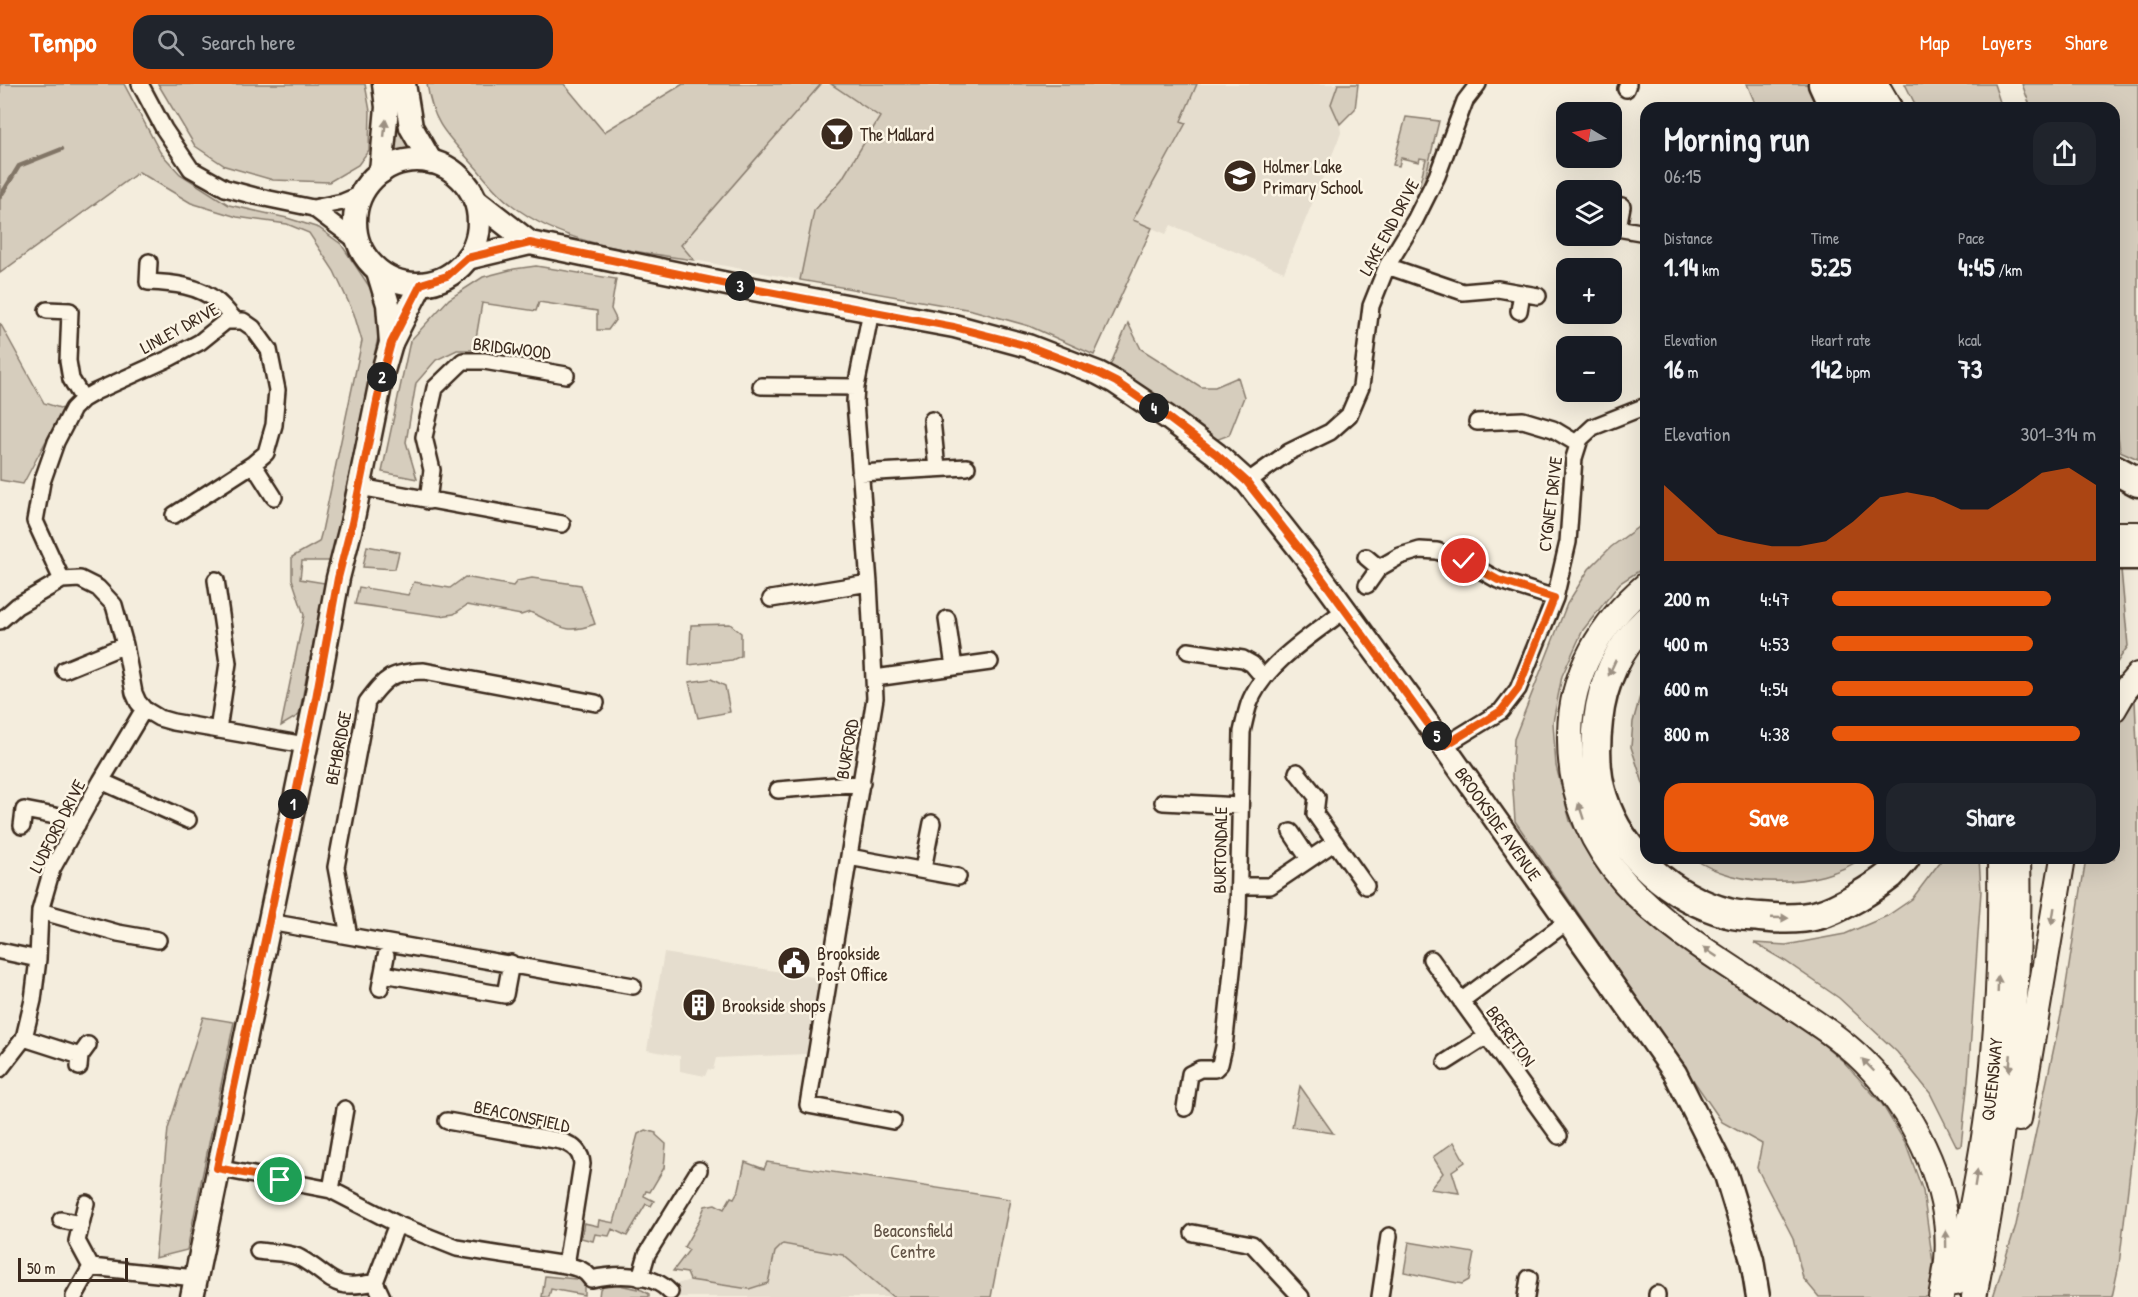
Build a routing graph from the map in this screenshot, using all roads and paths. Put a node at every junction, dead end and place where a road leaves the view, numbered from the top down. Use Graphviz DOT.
graph roads {
  1 [pos="140,84"];
  2 [pos="384,84"];
  3 [pos="404,84"];
  4 [pos="1478,84"];
  5 [pos="1823,84"];
  6 [pos="1848,84"];
  7 [pos="1873,84"];
  8 [pos="1831,102"];
  9 [pos="1856,102"];
  10 [pos="1884,102"];
  11 [pos="431,162"];
  12 [pos="381,172"];
  13 [pos="362,194"];
  14 [pos="475,200"];
  15 [pos="313,208"];
  16 [pos="1622,228"];
  17 [pos="1640,232"];
  18 [pos="358,242"];
  19 [pos="530,243"];
  20 [pos="467,258"];
  21 [pos="149,262"];
  22 [pos="1387,266"];
  23 [pos="378,271"];
  24 [pos="421,284"];
  25 [pos="47,310"];
  26 [pos="871,311"];
  27 [pos="1519,311"];
  28 [pos="234,320"];
  29 [pos="391,343"];
  30 [pos="566,375"];
  31 [pos="761,386"];
  32 [pos="855,387"];
  33 [pos="83,399"];
  34 [pos="1640,408"];
  35 [pos="932,420"];
  36 [pos="1477,422"];
  37 [pos="1578,444"];
  38 [pos="253,464"];
  39 [pos="967,467"];
  40 [pos="937,469"];
  41 [pos="2120,472"];
  42 [pos="860,473"];
  43 [pos="1247,482"];
  44 [pos="2138,482"];
  45 [pos="360,487"];
  46 [pos="274,497"];
  47 [pos="428,501"];
  48 [pos="174,515"];
  49 [pos="562,524"];
  50 [pos="2120,534"];
  51 [pos="2138,534"];
  52 [pos="2120,555"];
  53 [pos="2138,555"];
  54 [pos="1366,557"];
  55 [pos="1379,568"];
  56 [pos="62,580"];
  57 [pos="216,580"];
  58 [pos="869,583"];
  59 [pos="1367,585"];
  60 [pos="1640,590"];
  61 [pos="1554,598"];
  62 [pos="771,599"];
  63 [pos="1345,610"];
  64 [pos="947,619"];
  65 [pos="0,621"];
  66 [pos="1640,626"];
  67 [pos="125,645"];
  68 [pos="1188,651"];
  69 [pos="990,662"];
  70 [pos="954,667"];
  71 [pos="64,670"];
  72 [pos="875,678"];
  73 [pos="1264,678"];
  74 [pos="596,703"];
  75 [pos="144,709"];
  76 [pos="218,730"];
  77 [pos="306,745"];
  78 [pos="1444,746"];
  79 [pos="1297,772"];
  80 [pos="101,781"];
  81 [pos="862,783"];
  82 [pos="778,790"];
  83 [pos="1163,802"];
  84 [pos="1240,806"];
  85 [pos="189,820"];
  86 [pos="932,823"];
  87 [pos="77,825"];
  88 [pos="22,826"];
  89 [pos="1291,832"];
  90 [pos="1335,842"];
  91 [pos="849,856"];
  92 [pos="1309,859"];
  93 [pos="1640,859"];
  94 [pos="1644,864"];
  95 [pos="1900,864"];
  96 [pos="2000,864"];
  97 [pos="2018,864"];
  98 [pos="2062,864"];
  99 [pos="923,870"];
  100 [pos="958,877"];
  101 [pos="1239,886"];
  102 [pos="1366,886"];
  103 [pos="40,911"];
  104 [pos="269,921"];
  105 [pos="1568,921"];
  106 [pos="349,936"];
  107 [pos="158,940"];
  108 [pos="0,951"];
  109 [pos="386,956"];
  110 [pos="38,959"];
  111 [pos="1431,959"];
  112 [pos="511,963"];
  113 [pos="633,986"];
  114 [pos="1461,1001"];
  115 [pos="1486,1036"];
  116 [pos="24,1038"];
  117 [pos="83,1056"];
  118 [pos="1446,1062"];
  119 [pos="0,1069"];
  120 [pos="1185,1108"];
  121 [pos="345,1109"];
  122 [pos="447,1121"];
  123 [pos="893,1121"];
  124 [pos="1559,1136"];
  125 [pos="217,1168"];
  126 [pos="699,1170"];
  127 [pos="332,1190"];
  128 [pos="86,1203"];
  129 [pos="61,1220"];
  130 [pos="81,1224"];
  131 [pos="399,1225"];
  132 [pos="1193,1233"];
  133 [pos="1389,1236"];
  134 [pos="1985,1242"];
  135 [pos="258,1251"];
  136 [pos="566,1265"];
  137 [pos="91,1267"];
  138 [pos="640,1278"];
  139 [pos="1530,1278"];
  140 [pos="375,1282"];
  141 [pos="193,1287"];
  142 [pos="670,1292"];
  143 [pos="74,1297"];
  144 [pos="382,1297"];
  145 [pos="1301,1297"];
  146 [pos="1380,1297"];
  147 [pos="1526,1297"];
  148 [pos="1758,1297"];
  149 [pos="1941,1297"];
  150 [pos="1953,1297"];
  151 [pos="1974,1297"];
  1 -- 15 [label="street"];
  12 -- 2 [label="street, one-way"];
  3 -- 11 [label="street"];
  4 -- 22 [label="street, LAKE END DRIVE"];
  5 -- 8 [label="highway"];
  6 -- 9 [label="main road"];
  7 -- 10 [label="highway"];
  11 -- 12 [label="street"];
  11 -- 14 [label="street"];
  12 -- 13 [label="street"];
  13 -- 15 [label="street"];
  13 -- 18 [label="street"];
  14 -- 19 [label="street, BROOKSIDE AVENUE"];
  14 -- 20 [label="street"];
  15 -- 18 [label="street"];
  16 -- 17 [label="street"];
  18 -- 23 [label="street"];
  19 -- 20 [label="street, BROOKSIDE AVENUE"];
  19 -- 26 [label="street, BROOKSIDE AVENUE"];
  20 -- 24 [label="street"];
  21 -- 28 [label="street"];
  22 -- 27 [label="street"];
  22 -- 43 [label="street, LAKE END DRIVE"];
  23 -- 24 [label="street"];
  23 -- 29 [label="street"];
  24 -- 29 [label="street"];
  25 -- 33 [label="street"];
  26 -- 32 [label="street, BURFORD"];
  26 -- 43 [label="street, BROOKSIDE AVENUE"];
  28 -- 33 [label="street, LINLEY DRIVE"];
  28 -- 38 [label="street, LINLEY DRIVE"];
  29 -- 45 [label="street"];
  30 -- 47 [label="street, BRIDGWOOD"];
  31 -- 32 [label="street"];
  32 -- 42 [label="street, BURFORD"];
  33 -- 56 [label="street, LINLEY DRIVE"];
  34 -- 37 [label="street, CYGNET DRIVE"];
  35 -- 40 [label="street"];
  36 -- 37 [label="street"];
  37 -- 61 [label="street, CYGNET DRIVE"];
  38 -- 46 [label="street"];
  38 -- 48 [label="street, LINLEY DRIVE"];
  39 -- 40 [label="street"];
  40 -- 42 [label="street"];
  41 -- 44 [label="highway"];
  42 -- 58 [label="street, BURFORD"];
  43 -- 63 [label="street, BROOKSIDE AVENUE"];
  45 -- 47 [label="street"];
  45 -- 77 [label="street"];
  47 -- 49 [label="street"];
  50 -- 51 [label="main road"];
  52 -- 53 [label="highway"];
  54 -- 55 [label="street"];
  55 -- 59 [label="street"];
  55 -- 61 [label="street"];
  56 -- 65 [label="street"];
  56 -- 67 [label="street"];
  57 -- 76 [label="street"];
  58 -- 62 [label="street"];
  58 -- 72 [label="street, BURFORD"];
  149 -- 60 [label="main road, one-way"];
  61 -- 78 [label="street, CYGNET DRIVE"];
  63 -- 73 [label="street, BURTONDALE"];
  63 -- 78 [label="street, BROOKSIDE AVENUE"];
  64 -- 70 [label="street"];
  66 -- 93 [label="highway, one-way"];
  67 -- 71 [label="street"];
  67 -- 75 [label="street"];
  68 -- 73 [label="street"];
  69 -- 70 [label="street"];
  70 -- 72 [label="street"];
  72 -- 81 [label="street, BURFORD"];
  73 -- 84 [label="street, BURTONDALE"];
  74 -- 106 [label="street, BEMBRIDGE"];
  75 -- 76 [label="street"];
  75 -- 80 [label="street, LUDFORD DRIVE"];
  76 -- 77 [label="street"];
  77 -- 104 [label="street"];
  78 -- 105 [label="street, BROOKSIDE AVENUE"];
  79 -- 90 [label="street"];
  80 -- 85 [label="street"];
  80 -- 87 [label="street, LUDFORD DRIVE"];
  81 -- 82 [label="street"];
  81 -- 91 [label="street, BURFORD"];
  83 -- 84 [label="street"];
  84 -- 101 [label="street, BURTONDALE"];
  86 -- 99 [label="street"];
  87 -- 88 [label="street"];
  87 -- 103 [label="street, LUDFORD DRIVE"];
  89 -- 92 [label="street"];
  90 -- 92 [label="street"];
  90 -- 102 [label="street"];
  91 -- 99 [label="street"];
  91 -- 123 [label="street, BURFORD"];
  92 -- 101 [label="street"];
  94 -- 95 [label="highway, one-way"];
  150 -- 96 [label="main road, QUEENSWAY, one-way"];
  97 -- 134 [label="main road, QUEENSWAY, one-way"];
  98 -- 134 [label="main road, one-way"];
  99 -- 100 [label="street"];
  101 -- 120 [label="street, BURTONDALE"];
  103 -- 107 [label="street"];
  103 -- 110 [label="street, LUDFORD DRIVE"];
  104 -- 106 [label="street"];
  104 -- 125 [label="street"];
  105 -- 114 [label="street"];
  105 -- 148 [label="street, BROOKSIDE AVENUE"];
  106 -- 112 [label="street"];
  108 -- 110 [label="street"];
  109 -- 112 [label="street"];
  110 -- 116 [label="street, LUDFORD DRIVE"];
  111 -- 114 [label="street, BRERETON"];
  112 -- 113 [label="street"];
  114 -- 115 [label="street, BRERETON"];
  115 -- 118 [label="street"];
  115 -- 124 [label="street, BRERETON"];
  116 -- 117 [label="street"];
  116 -- 119 [label="street, LUDFORD DRIVE"];
  121 -- 127 [label="street"];
  122 -- 136 [label="street, BEACONSFIELD"];
  125 -- 127 [label="street"];
  125 -- 141 [label="street"];
  126 -- 138 [label="street"];
  127 -- 131 [label="street"];
  128 -- 130 [label="street"];
  129 -- 130 [label="street"];
  130 -- 137 [label="street"];
  131 -- 136 [label="street"];
  131 -- 140 [label="street"];
  132 -- 145 [label="street"];
  133 -- 146 [label="street"];
  134 -- 151 [label="main road, QUEENSWAY"];
  135 -- 140 [label="street"];
  136 -- 138 [label="street"];
  137 -- 141 [label="street"];
  137 -- 143 [label="street"];
  138 -- 142 [label="street"];
  139 -- 147 [label="street"];
  140 -- 144 [label="street"];
}
